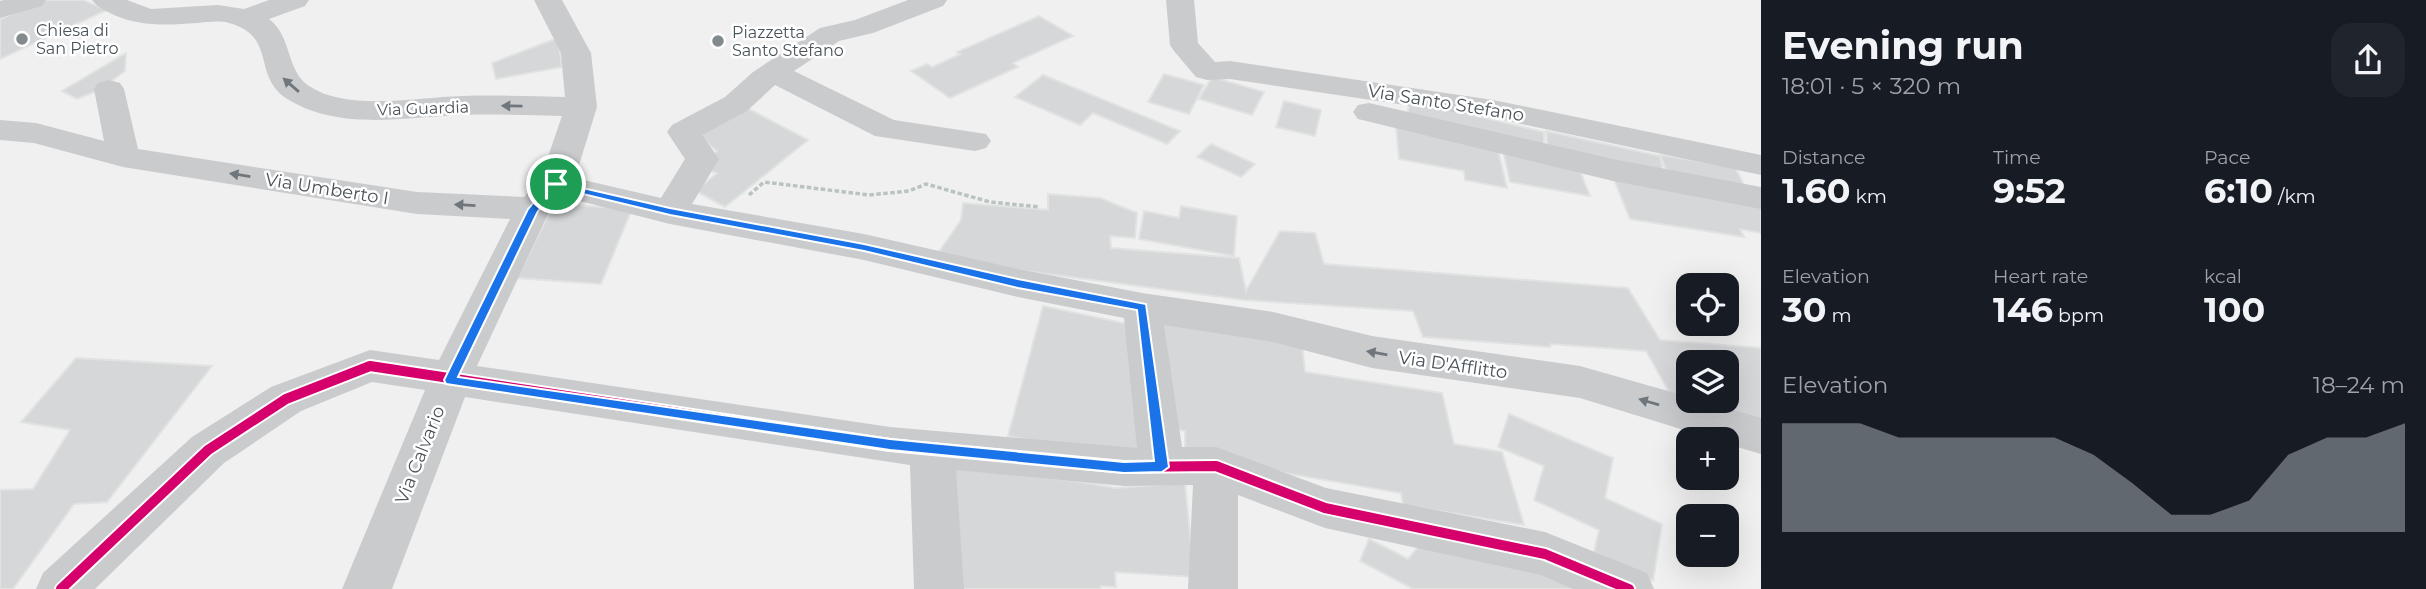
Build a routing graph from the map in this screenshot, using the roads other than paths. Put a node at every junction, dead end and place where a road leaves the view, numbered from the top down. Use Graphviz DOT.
graph roads {
  1 [pos="32,0"];
  2 [pos="106,0"];
  3 [pos="295,0"];
  4 [pos="548,0"];
  5 [pos="867,0"];
  6 [pos="933,0"];
  7 [pos="1180,0"];
  8 [pos="0,10"];
  9 [pos="242,19"];
  10 [pos="830,34"];
  11 [pos="1207,71"];
  12 [pos="773,72"];
  13 [pos="108,89"];
  14 [pos="581,107"];
  15 [pos="0,130"];
  16 [pos="975,141"];
  17 [pos="123,157"];
  18 [pos="1761,165"];
  19 [pos="545,197"];
  20 [pos="1761,198"];
  21 [pos="670,212"];
  22 [pos="720,221"];
  23 [pos="1142,307"];
  24 [pos="450,380"];
  25 [pos="1761,436"];
  26 [pos="932,448"];
  27 [pos="1216,466"];
  28 [pos="1162,467"];
  29 [pos="61,589"];
  30 [pos="367,589"];
  31 [pos="939,589"];
  32 [pos="1213,589"];
  33 [pos="1629,589"];
  1 -- 8 [label="street"];
  2 -- 9 [label="street, Via Guardia"];
  3 -- 9 [label="street"];
  4 -- 14 [label="street"];
  5 -- 10 [label="street"];
  6 -- 10 [label="street"];
  7 -- 11 [label="street"];
  14 -- 9 [label="street, Via Guardia, one-way"];
  10 -- 12 [label="street"];
  11 -- 18 [label="street, Via Santo Stefano"];
  11 -- 20 [label="street"];
  12 -- 16 [label="street"];
  12 -- 21 [label="street"];
  13 -- 17 [label="street"];
  14 -- 19 [label="street, Via Calvario"];
  15 -- 17 [label="street, Via Umberto I"];
  19 -- 17 [label="street, Via Umberto I, one-way"];
  19 -- 21 [label="street, Via Umberto I"];
  19 -- 24 [label="street, Via Calvario"];
  21 -- 22 [label="street, Via Umberto I"];
  22 -- 23 [label="street, Via D'Afflitto"];
  25 -- 23 [label="street, Via D'Afflitto, one-way"];
  23 -- 28 [label="street"];
  24 -- 26 [label="street"];
  24 -- 29 [label="street"];
  24 -- 30 [label="street, Via Calvario"];
  26 -- 28 [label="street"];
  26 -- 31 [label="street"];
  27 -- 28 [label="street"];
  27 -- 32 [label="street"];
  27 -- 33 [label="street"];
}
